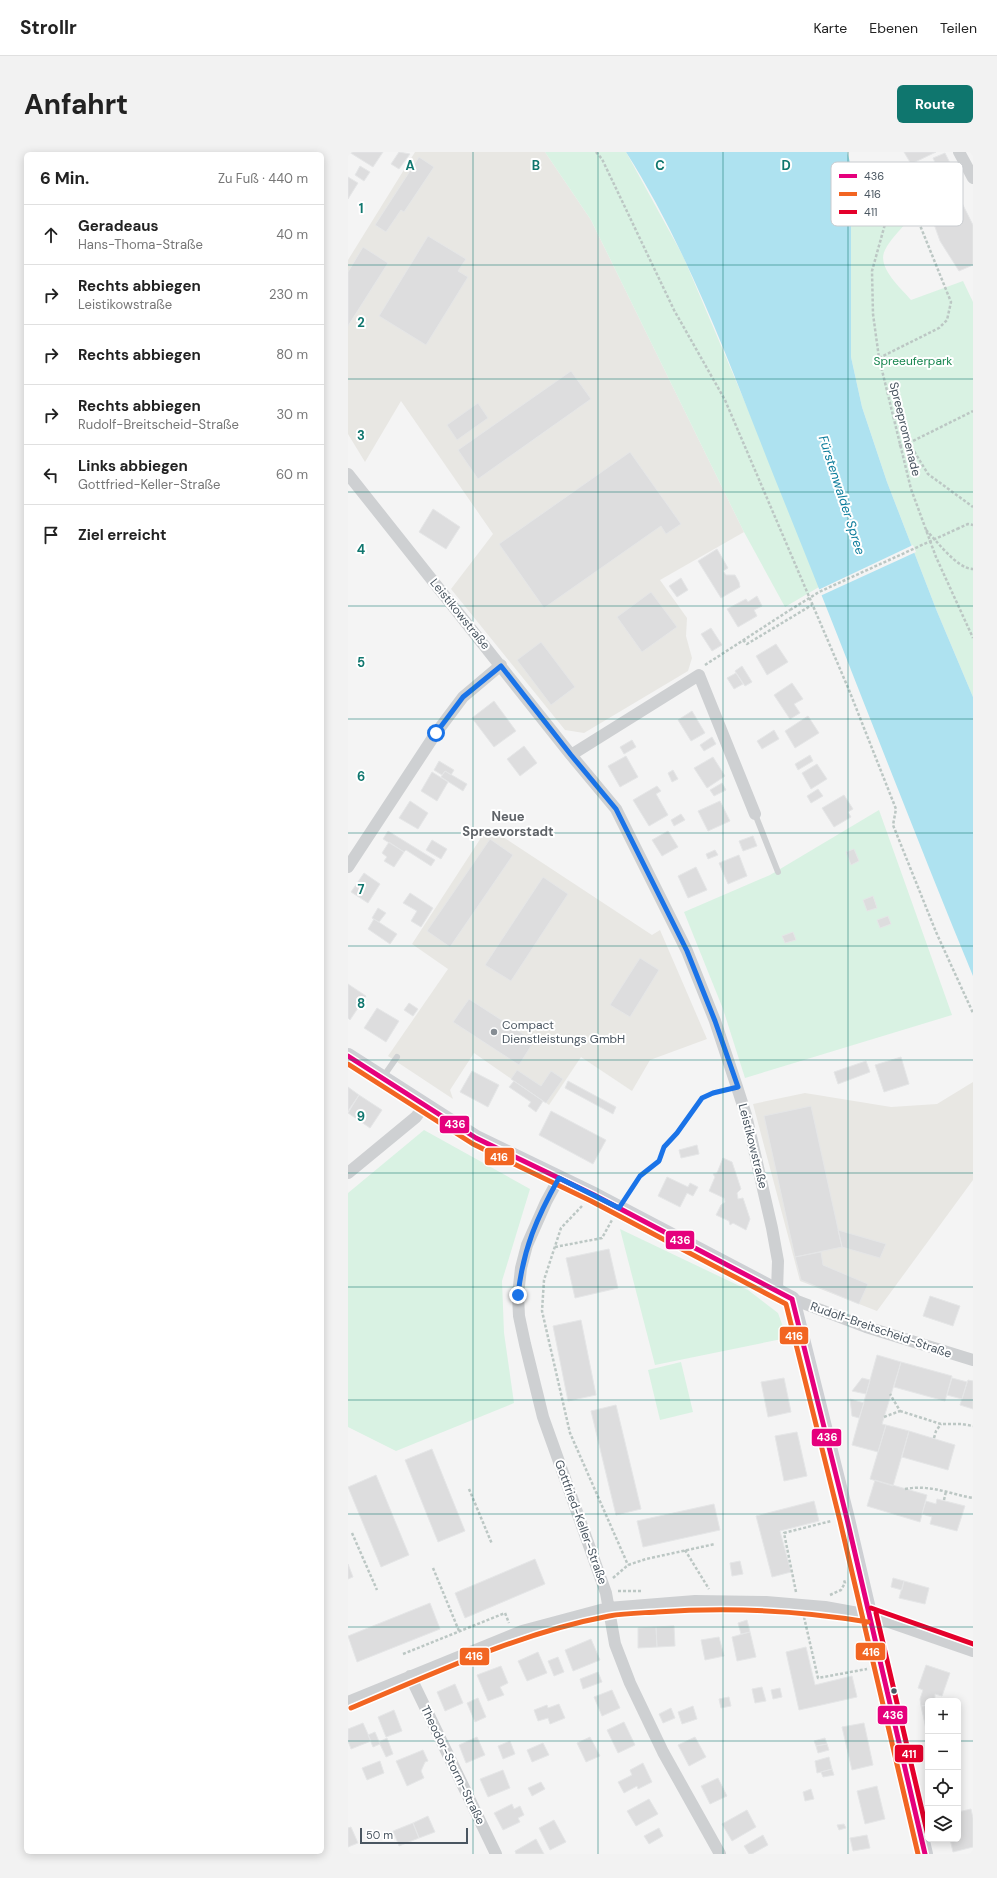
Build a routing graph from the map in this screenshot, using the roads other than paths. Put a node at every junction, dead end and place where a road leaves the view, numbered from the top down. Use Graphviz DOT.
graph roads {
  1 [pos="959,152"];
  2 [pos="972,174"];
  3 [pos="348,474"];
  4 [pos="501,666"];
  5 [pos="571,755"];
  6 [pos="755,814"];
  7 [pos="348,867"];
  8 [pos="778,872"];
  9 [pos="348,1056"];
  10 [pos="397,1057"];
  11 [pos="382,1078"];
  12 [pos="424,1106"];
  13 [pos="348,1173"];
  14 [pos="559,1178"];
  15 [pos="777,1291"];
  16 [pos="792,1299"];
  17 [pos="973,1360"];
  18 [pos="608,1608"];
  19 [pos="869,1615"];
  20 [pos="973,1652"];
  21 [pos="410,1676"];
  22 [pos="348,1702"];
  23 [pos="496,1854"];
  24 [pos="720,1854"];
  25 [pos="925,1854"];
  1 -- 2 [label="street"];
  3 -- 4 [label="street, Leistikowstraße"];
  4 -- 5 [label="street, Leistikowstraße"];
  4 -- 7 [label="street"];
  5 -- 6 [label="street"];
  5 -- 15 [label="street, Leistikowstraße"];
  6 -- 8 [label="lane"];
  9 -- 11 [label="main road, Rudolf-Breitscheid-Straße"];
  10 -- 11 [label="lane"];
  11 -- 12 [label="main road, Rudolf-Breitscheid-Straße"];
  12 -- 13 [label="street"];
  12 -- 14 [label="main road, Rudolf-Breitscheid-Straße"];
  14 -- 15 [label="main road, Rudolf-Breitscheid-Straße"];
  14 -- 18 [label="street, Gottfried-Keller-Straße"];
  15 -- 16 [label="main road, Rudolf-Breitscheid-Straße"];
  16 -- 17 [label="street, Rudolf-Breitscheid-Straße"];
  16 -- 19 [label="main road"];
  18 -- 19 [label="street"];
  18 -- 21 [label="street"];
  18 -- 24 [label="street, Gottfried-Keller-Straße"];
  19 -- 20 [label="street"];
  19 -- 25 [label="main road"];
  21 -- 22 [label="street"];
  21 -- 23 [label="street, Theodor-Storm-Straße"];
}
